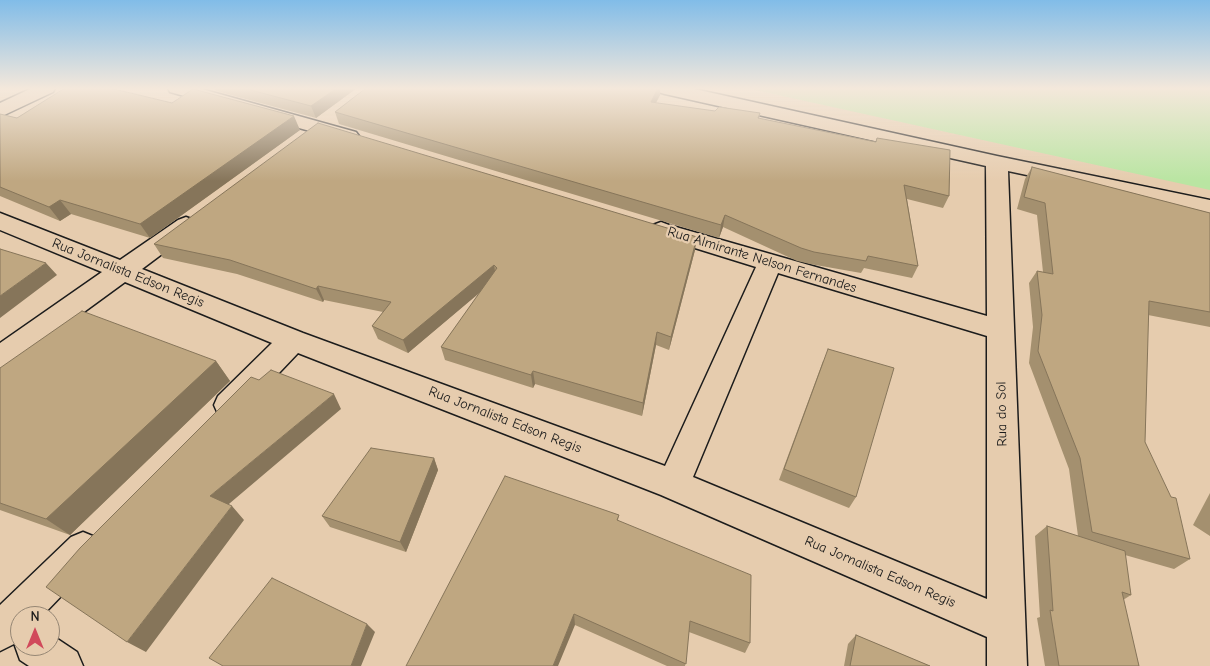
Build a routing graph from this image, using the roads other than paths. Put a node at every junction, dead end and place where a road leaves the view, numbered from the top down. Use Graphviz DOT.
graph roads {
  1 [pos="290,119"];
  2 [pos="330,119"];
  3 [pos="804,119"];
  4 [pos="319,127"];
  5 [pos="366,141"];
  6 [pos="297,143"];
  7 [pos="997,162"];
  8 [pos="1210,207"];
  9 [pos="203,213"];
  10 [pos="0,221"];
  11 [pos="638,224"];
  12 [pos="770,263"];
  13 [pos="125,271"];
  14 [pos="1001,330"];
  15 [pos="293,340"];
  16 [pos="0,358"];
  17 [pos="209,424"];
  18 [pos="673,484"];
  19 [pos="103,529"];
  20 [pos="36,606"];
  21 [pos="1006,626"];
  22 [pos="48,656"];
  23 [pos="63,666"];
  24 [pos="1006,666"];
  1 -- 4 [label="street"];
  2 -- 4 [label="street"];
  3 -- 7 [label="street"];
  4 -- 5 [label="street"];
  4 -- 6 [label="street"];
  7 -- 8 [label="street"];
  7 -- 14 [label="street, Rua do Sol"];
  9 -- 13 [label="street"];
  10 -- 13 [label="street, Rua Jornalista Edson Regis"];
  11 -- 12 [label="street, Rua Almirante Nelson Fernandes"];
  12 -- 14 [label="street, Rua Almirante Nelson Fernandes"];
  12 -- 18 [label="street"];
  13 -- 15 [label="street, Rua Jornalista Edson Regis"];
  13 -- 16 [label="street"];
  14 -- 21 [label="street, Rua do Sol"];
  15 -- 17 [label="street"];
  15 -- 18 [label="street, Rua Jornalista Edson Regis"];
  18 -- 21 [label="street, Rua Jornalista Edson Regis"];
  19 -- 20 [label="street"];
  21 -- 24 [label="street, Rua do Sol"];
  22 -- 23 [label="street"];
}
